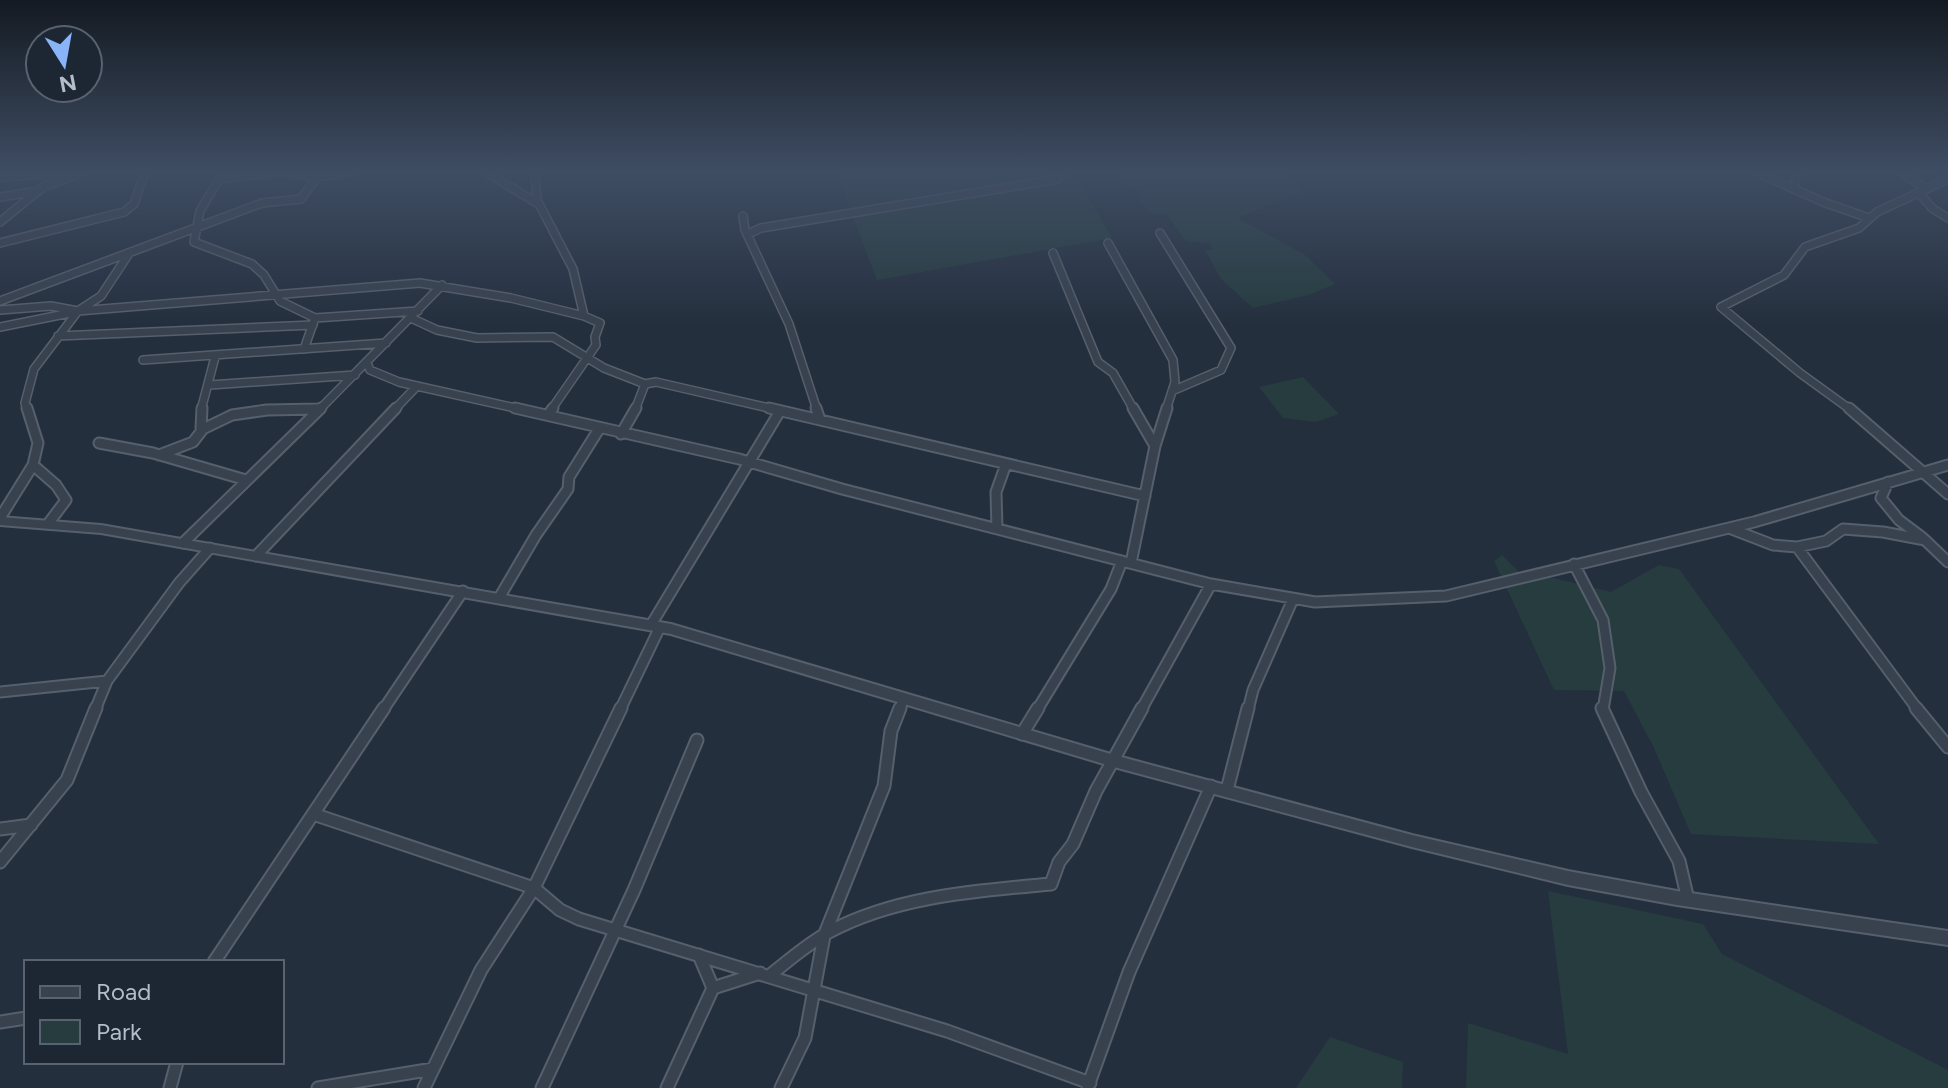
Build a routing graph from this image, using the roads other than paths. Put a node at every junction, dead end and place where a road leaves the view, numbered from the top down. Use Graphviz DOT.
graph roads {
  1 [pos="85,223"];
  2 [pos="199,223"];
  3 [pos="211,223"];
  4 [pos="548,223"];
  5 [pos="745,223"];
  6 [pos="793,223"];
  7 [pos="1864,223"];
  8 [pos="198,228"];
  9 [pos="1160,233"];
  10 [pos="748,234"];
  11 [pos="0,243"];
  12 [pos="1108,243"];
  13 [pos="1053,253"];
  14 [pos="128,255"];
  15 [pos="442,285"];
  16 [pos="275,296"];
  17 [pos="0,301"];
  18 [pos="0,310"];
  19 [pos="78,311"];
  20 [pos="414,314"];
  21 [pos="584,316"];
  22 [pos="314,322"];
  23 [pos="0,327"];
  24 [pos="58,336"];
  25 [pos="386,343"];
  26 [pos="304,349"];
  27 [pos="215,357"];
  28 [pos="588,358"];
  29 [pos="143,360"];
  30 [pos="367,363"];
  31 [pos="355,375"];
  32 [pos="645,384"];
  33 [pos="210,385"];
  34 [pos="417,386"];
  35 [pos="1172,391"];
  36 [pos="318,409"];
  37 [pos="780,411"];
  38 [pos="548,415"];
  39 [pos="820,420"];
  40 [pos="201,428"];
  41 [pos="599,429"];
  42 [pos="621,434"];
  43 [pos="99,443"];
  44 [pos="1155,446"];
  45 [pos="159,455"];
  46 [pos="747,462"];
  47 [pos="1006,464"];
  48 [pos="33,465"];
  49 [pos="1948,465"];
  50 [pos="1921,472"];
  51 [pos="246,480"];
  52 [pos="1888,481"];
  53 [pos="1948,494"];
  54 [pos="1145,496"];
  55 [pos="0,519"];
  56 [pos="48,524"];
  57 [pos="1729,528"];
  58 [pos="997,529"];
  59 [pos="1925,540"];
  60 [pos="183,543"];
  61 [pos="1797,547"];
  62 [pos="210,548"];
  63 [pos="256,556"];
  64 [pos="1126,562"];
  65 [pos="1948,562"];
  66 [pos="1574,564"];
  67 [pos="1211,584"];
  68 [pos="463,591"];
  69 [pos="499,598"];
  70 [pos="1293,599"];
  71 [pos="656,626"];
  72 [pos="107,681"];
  73 [pos="0,692"];
  74 [pos="904,699"];
  75 [pos="1022,734"];
  76 [pos="697,740"];
  77 [pos="1948,747"];
  78 [pos="1114,761"];
  79 [pos="1211,786"];
  80 [pos="1227,790"];
  81 [pos="313,814"];
  82 [pos="31,825"];
  83 [pos="0,829"];
  84 [pos="0,862"];
  85 [pos="534,888"];
  86 [pos="1688,900"];
  87 [pos="616,931"];
  88 [pos="824,936"];
  89 [pos="1948,938"];
  90 [pos="699,955"];
  91 [pos="215,960"];
  92 [pos="765,975"];
  93 [pos="713,988"];
  94 [pos="813,989"];
  95 [pos="24,1018"];
  96 [pos="0,1022"];
  97 [pos="176,1064"];
  98 [pos="433,1069"];
  99 [pos="1089,1086"];
  100 [pos="170,1088"];
  101 [pos="318,1088"];
  102 [pos="424,1088"];
  103 [pos="542,1088"];
  104 [pos="667,1088"];
  105 [pos="781,1088"];
  1 -- 11 [label="street"];
  2 -- 8 [label="street"];
  3 -- 8 [label="street"];
  4 -- 21 [label="street"];
  5 -- 10 [label="street"];
  6 -- 10 [label="street"];
  7 -- 50 [label="street"];
  8 -- 14 [label="street"];
  8 -- 16 [label="street"];
  9 -- 35 [label="street"];
  10 -- 39 [label="street"];
  12 -- 35 [label="street"];
  13 -- 44 [label="street"];
  14 -- 17 [label="street"];
  14 -- 19 [label="street"];
  15 -- 16 [label="street"];
  15 -- 20 [label="street"];
  15 -- 21 [label="street"];
  16 -- 19 [label="street"];
  16 -- 22 [label="street"];
  18 -- 19 [label="street"];
  19 -- 23 [label="street"];
  19 -- 24 [label="street"];
  20 -- 22 [label="street"];
  20 -- 25 [label="street"];
  20 -- 28 [label="street"];
  21 -- 28 [label="street"];
  22 -- 24 [label="street"];
  22 -- 26 [label="street"];
  24 -- 48 [label="street"];
  25 -- 26 [label="street"];
  25 -- 30 [label="street"];
  26 -- 27 [label="street"];
  27 -- 29 [label="street"];
  27 -- 33 [label="street"];
  28 -- 32 [label="street"];
  28 -- 38 [label="street"];
  30 -- 31 [label="street"];
  30 -- 34 [label="street"];
  31 -- 33 [label="street"];
  31 -- 36 [label="street"];
  32 -- 37 [label="street"];
  32 -- 42 [label="street"];
  33 -- 40 [label="street"];
  34 -- 38 [label="street"];
  34 -- 63 [label="street"];
  35 -- 44 [label="street"];
  36 -- 40 [label="street"];
  36 -- 51 [label="street"];
  37 -- 39 [label="street"];
  37 -- 46 [label="street"];
  38 -- 41 [label="street"];
  39 -- 47 [label="street"];
  40 -- 45 [label="street"];
  41 -- 42 [label="street"];
  41 -- 69 [label="street"];
  42 -- 46 [label="street"];
  43 -- 45 [label="street"];
  44 -- 54 [label="street"];
  45 -- 51 [label="street"];
  46 -- 58 [label="street"];
  46 -- 71 [label="street"];
  47 -- 54 [label="street"];
  47 -- 58 [label="street"];
  48 -- 55 [label="street"];
  48 -- 56 [label="street"];
  49 -- 50 [label="street"];
  50 -- 52 [label="street"];
  50 -- 53 [label="street"];
  51 -- 60 [label="street"];
  52 -- 57 [label="street"];
  52 -- 59 [label="street"];
  54 -- 64 [label="street"];
  55 -- 56 [label="street"];
  56 -- 60 [label="street"];
  57 -- 61 [label="street"];
  57 -- 66 [label="street"];
  58 -- 64 [label="street"];
  59 -- 61 [label="street"];
  59 -- 65 [label="street"];
  60 -- 62 [label="street"];
  61 -- 77 [label="street"];
  62 -- 63 [label="street"];
  62 -- 72 [label="street"];
  63 -- 68 [label="street"];
  64 -- 67 [label="street"];
  64 -- 75 [label="street"];
  66 -- 70 [label="street"];
  66 -- 86 [label="street"];
  67 -- 70 [label="street"];
  67 -- 78 [label="street"];
  68 -- 69 [label="street"];
  68 -- 81 [label="street"];
  69 -- 71 [label="street"];
  70 -- 80 [label="street"];
  71 -- 74 [label="street"];
  71 -- 85 [label="street"];
  72 -- 73 [label="street"];
  72 -- 82 [label="street"];
  74 -- 75 [label="street"];
  74 -- 88 [label="street"];
  75 -- 78 [label="street"];
  76 -- 87 [label="street"];
  78 -- 79 [label="street"];
  78 -- 88 [label="street"];
  79 -- 80 [label="street"];
  79 -- 99 [label="street"];
  80 -- 86 [label="street"];
  81 -- 85 [label="street"];
  81 -- 91 [label="street"];
  82 -- 83 [label="street"];
  82 -- 84 [label="street"];
  85 -- 87 [label="street"];
  85 -- 98 [label="street"];
  86 -- 89 [label="street"];
  87 -- 90 [label="street"];
  87 -- 103 [label="street"];
  88 -- 92 [label="street"];
  88 -- 94 [label="street"];
  90 -- 92 [label="street"];
  90 -- 93 [label="street"];
  92 -- 93 [label="street"];
  92 -- 94 [label="street"];
  93 -- 104 [label="street"];
  94 -- 99 [label="street"];
  94 -- 105 [label="street"];
  95 -- 96 [label="street"];
  97 -- 100 [label="street"];
  98 -- 101 [label="street"];
  98 -- 102 [label="street"];
}
